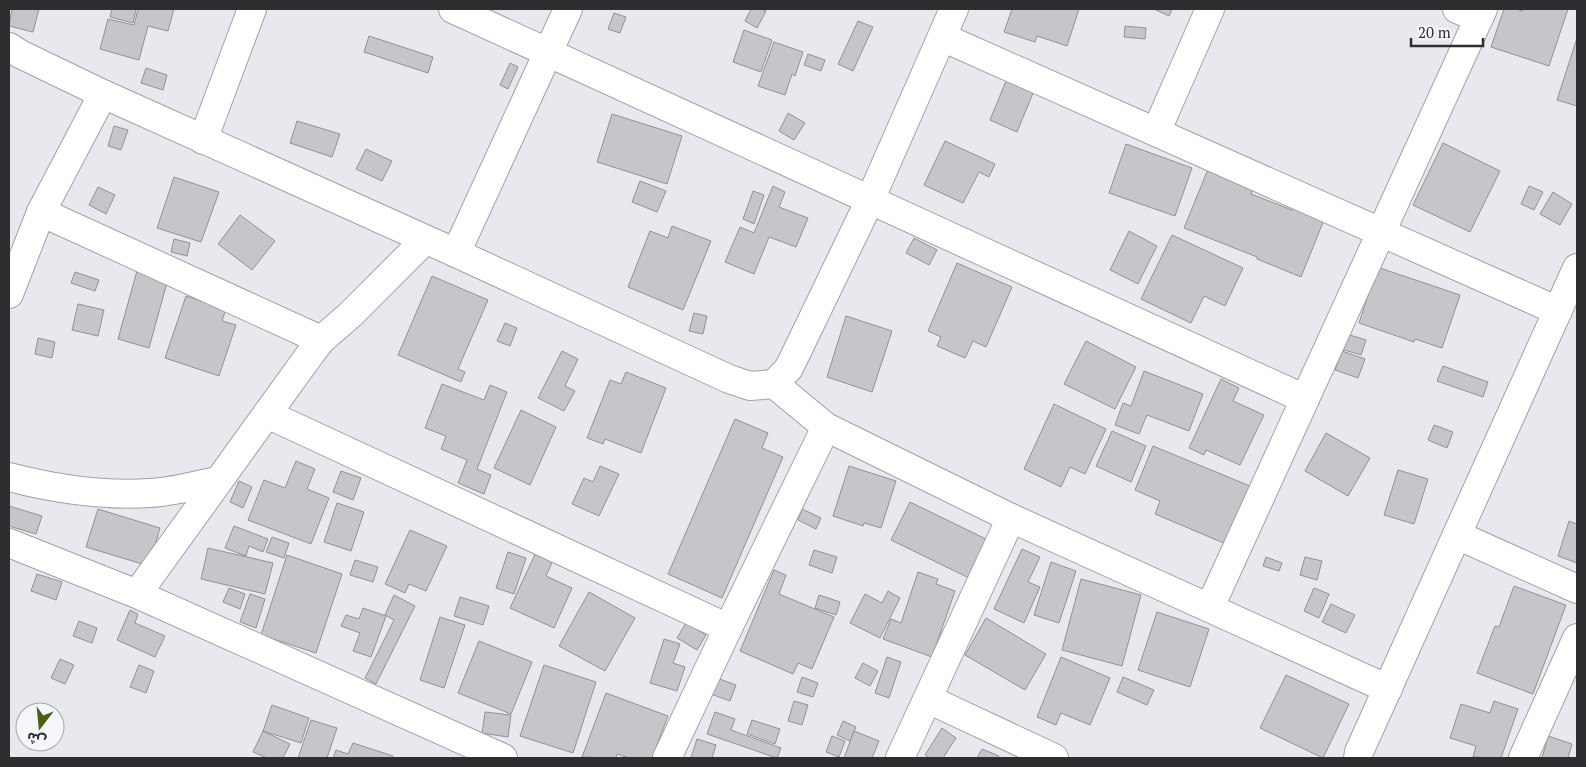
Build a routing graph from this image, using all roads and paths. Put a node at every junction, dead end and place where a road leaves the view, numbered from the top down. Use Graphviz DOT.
graph roads {
  1 [pos="252,9"];
  2 [pos="453,9"];
  3 [pos="568,9"];
  4 [pos="954,9"];
  5 [pos="1210,9"];
  6 [pos="1473,12"];
  7 [pos="942,37"];
  8 [pos="9,46"];
  9 [pos="549,52"];
  10 [pos="103,94"];
  11 [pos="1156,132"];
  12 [pos="203,140"];
  13 [pos="870,200"];
  14 [pos="41,212"];
  15 [pos="1381,232"];
  16 [pos="425,240"];
  17 [pos="456,253"];
  18 [pos="1577,268"];
  19 [pos="9,294"];
  20 [pos="1558,310"];
  21 [pos="321,340"];
  22 [pos="774,384"];
  23 [pos="1305,399"];
  24 [pos="267,414"];
  25 [pos="826,427"];
  26 [pos="9,477"];
  27 [pos="218,481"];
  28 [pos="1011,518"];
  29 [pos="1457,535"];
  30 [pos="9,543"];
  31 [pos="1577,589"];
  32 [pos="136,594"];
  33 [pos="1210,608"];
  34 [pos="728,628"];
  35 [pos="1577,638"];
  36 [pos="1388,689"];
  37 [pos="928,699"];
  38 [pos="503,758"];
  39 [pos="667,758"];
  40 [pos="900,758"];
  41 [pos="1054,758"];
  42 [pos="1358,758"];
  43 [pos="1523,758"];
  1 -- 12 [label="street"];
  2 -- 9 [label="street"];
  3 -- 9 [label="street"];
  4 -- 7 [label="street"];
  5 -- 11 [label="street"];
  6 -- 15 [label="street"];
  7 -- 11 [label="street"];
  7 -- 13 [label="street"];
  8 -- 10 [label="street"];
  9 -- 13 [label="street"];
  9 -- 17 [label="street"];
  10 -- 12 [label="street"];
  10 -- 14 [label="street"];
  11 -- 15 [label="street"];
  12 -- 16 [label="street"];
  13 -- 22 [label="street"];
  13 -- 23 [label="street"];
  14 -- 19 [label="street"];
  14 -- 21 [label="street"];
  15 -- 20 [label="street"];
  15 -- 23 [label="street"];
  16 -- 17 [label="street"];
  16 -- 21 [label="street"];
  17 -- 22 [label="street"];
  18 -- 20 [label="street"];
  20 -- 29 [label="street"];
  21 -- 24 [label="street"];
  22 -- 25 [label="street"];
  23 -- 33 [label="street"];
  24 -- 27 [label="street"];
  24 -- 34 [label="street"];
  25 -- 28 [label="street"];
  25 -- 34 [label="street"];
  26 -- 27 [label="street"];
  27 -- 32 [label="street"];
  28 -- 33 [label="street"];
  28 -- 37 [label="street"];
  29 -- 31 [label="street"];
  29 -- 36 [label="street"];
  30 -- 32 [label="street"];
  32 -- 38 [label="street"];
  33 -- 36 [label="street"];
  34 -- 39 [label="street"];
  35 -- 43 [label="street"];
  36 -- 42 [label="street"];
  37 -- 40 [label="street"];
  37 -- 41 [label="street"];
}
